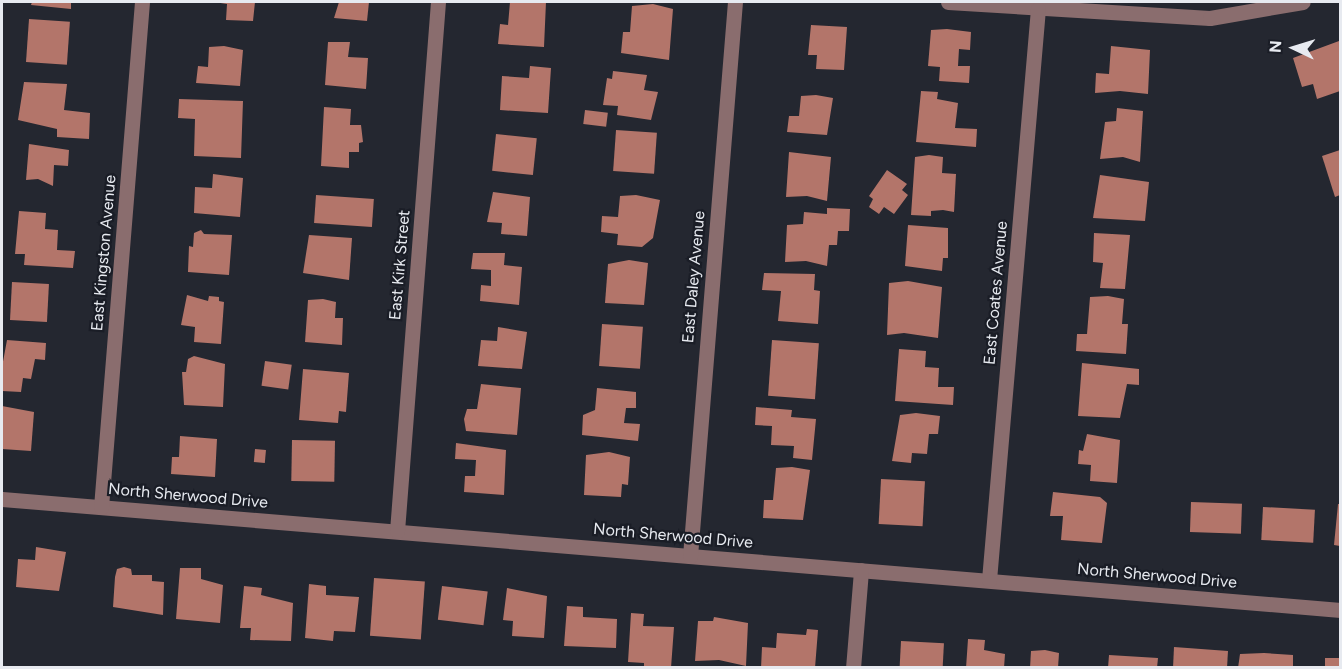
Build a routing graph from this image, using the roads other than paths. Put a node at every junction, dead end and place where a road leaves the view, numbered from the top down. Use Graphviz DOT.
graph roads {
  1 [pos="142,2"];
  2 [pos="438,2"];
  3 [pos="735,2"];
  4 [pos="948,2"];
  5 [pos="1303,2"];
  6 [pos="1038,9"];
  7 [pos="2,499"];
  8 [pos="101,507"];
  9 [pos="397,531"];
  10 [pos="690,556"];
  11 [pos="861,570"];
  12 [pos="989,580"];
  13 [pos="1341,610"];
  14 [pos="853,668"];
  1 -- 8 [label="street, East Kingston Avenue"];
  2 -- 9 [label="street, East Kirk Street"];
  3 -- 10 [label="street, East Daley Avenue"];
  4 -- 6 [label="street"];
  5 -- 6 [label="street"];
  6 -- 12 [label="street, East Coates Avenue"];
  7 -- 8 [label="street, North Sherwood Drive"];
  8 -- 9 [label="street, North Sherwood Drive"];
  9 -- 10 [label="street, North Sherwood Drive"];
  10 -- 11 [label="street, North Sherwood Drive"];
  11 -- 12 [label="street, North Sherwood Drive"];
  11 -- 14 [label="street"];
  12 -- 13 [label="street, North Sherwood Drive"];
}
